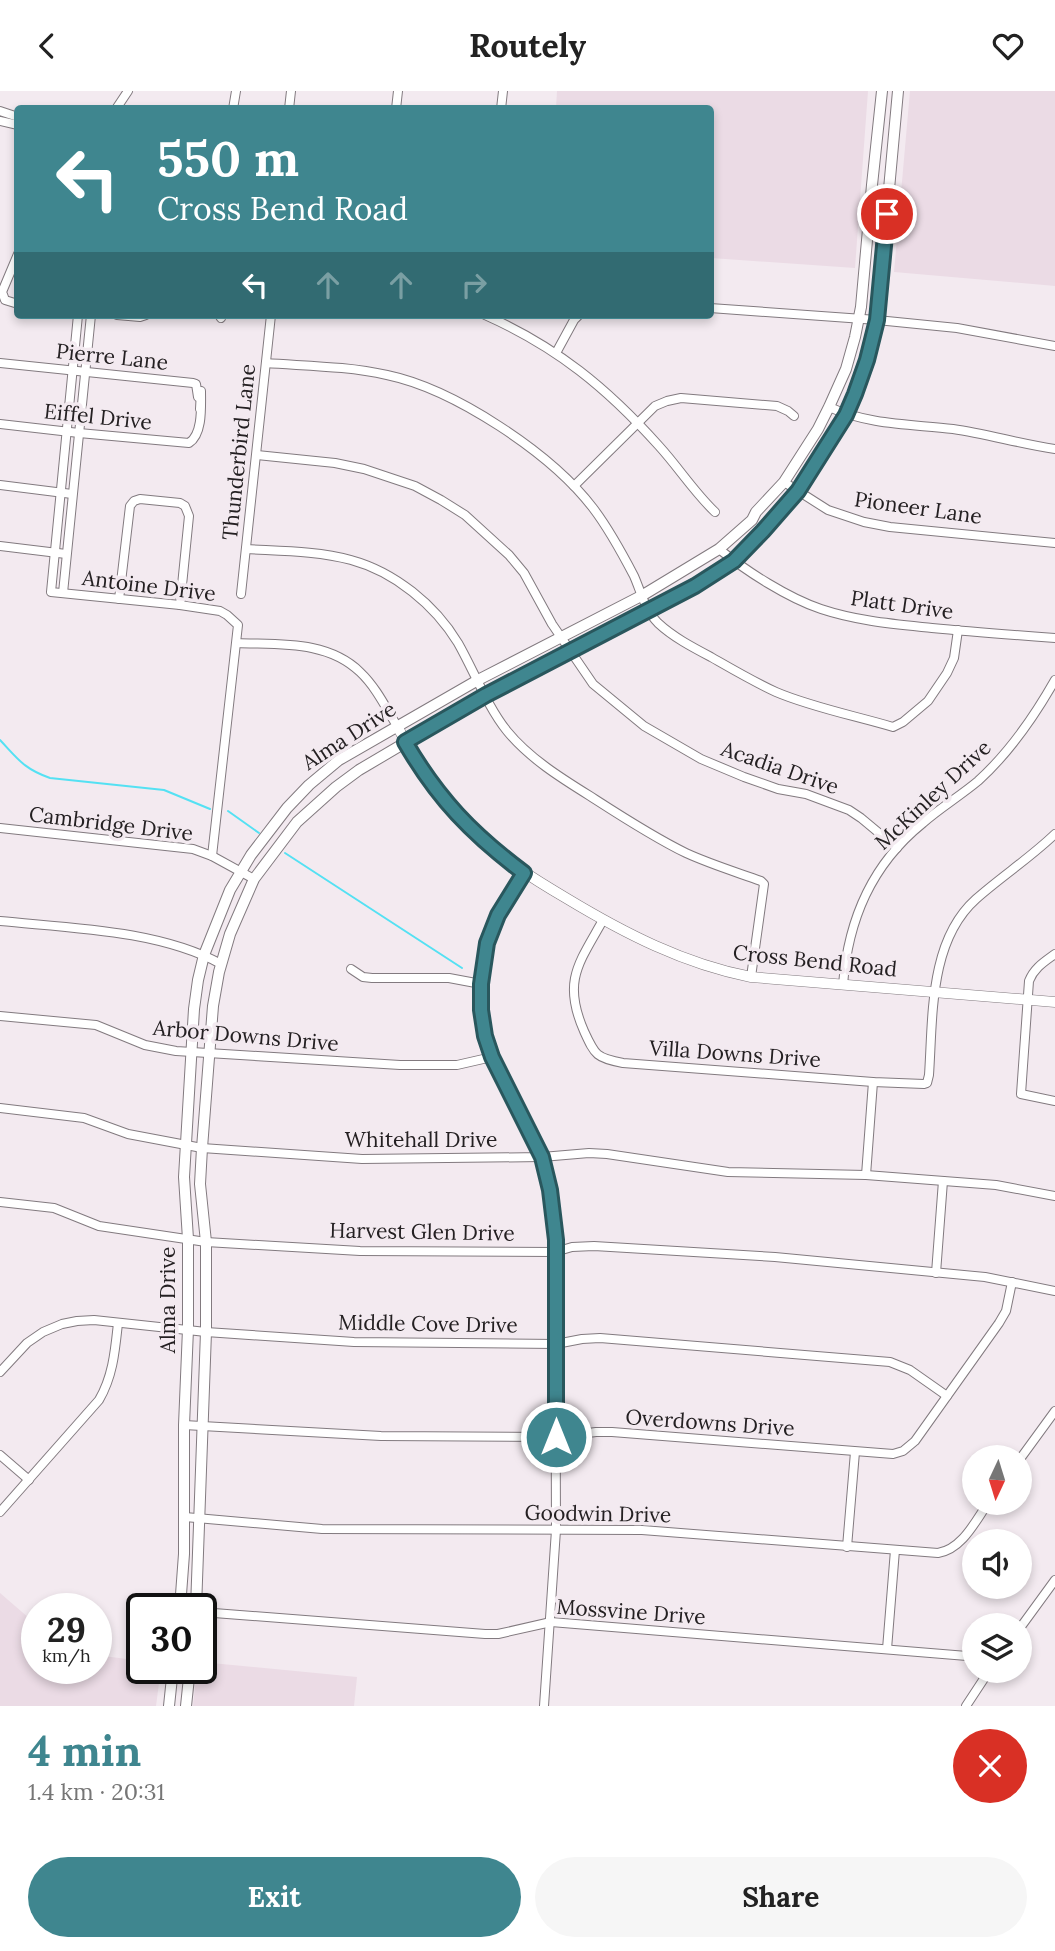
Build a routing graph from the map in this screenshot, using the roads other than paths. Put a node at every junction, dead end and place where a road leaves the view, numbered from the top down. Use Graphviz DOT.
graph roads {
  1 [pos="882,91"];
  2 [pos="898,91"];
  3 [pos="872,185"];
  4 [pos="889,187"];
  5 [pos="14,262"];
  6 [pos="14,303"];
  7 [pos="714,308"];
  8 [pos="79,319"];
  9 [pos="91,319"];
  10 [pos="270,319"];
  11 [pos="493,319"];
  12 [pos="575,319"];
  13 [pos="860,319"];
  14 [pos="877,320"];
  15 [pos="1055,346"];
  16 [pos="556,353"];
  17 [pos="0,363"];
  18 [pos="265,363"];
  19 [pos="73,371"];
  20 [pos="85,373"];
  21 [pos="829,407"];
  22 [pos="846,415"];
  23 [pos="794,416"];
  24 [pos="638,422"];
  25 [pos="0,424"];
  26 [pos="66,432"];
  27 [pos="79,433"];
  28 [pos="193,441"];
  29 [pos="1055,449"];
  30 [pos="64,455"];
  31 [pos="257,455"];
  32 [pos="76,456"];
  33 [pos="784,482"];
  34 [pos="0,485"];
  35 [pos="575,486"];
  36 [pos="798,491"];
  37 [pos="60,492"];
  38 [pos="72,494"];
  39 [pos="715,512"];
  40 [pos="57,519"];
  41 [pos="70,521"];
  42 [pos="1055,543"];
  43 [pos="0,546"];
  44 [pos="246,549"];
  45 [pos="719,549"];
  46 [pos="54,553"];
  47 [pos="66,554"];
  48 [pos="734,561"];
  49 [pos="52,572"];
  50 [pos="65,573"];
  51 [pos="63,593"];
  52 [pos="241,593"];
  53 [pos="643,595"];
  54 [pos="119,599"];
  55 [pos="180,605"];
  56 [pos="648,612"];
  57 [pos="958,630"];
  58 [pos="560,637"];
  59 [pos="1055,638"];
  60 [pos="237,643"];
  61 [pos="570,652"];
  62 [pos="478,680"];
  63 [pos="1055,680"];
  64 [pos="486,695"];
  65 [pos="397,726"];
  66 [pos="405,742"];
  67 [pos="0,828"];
  68 [pos="1055,834"];
  69 [pos="897,848"];
  70 [pos="212,856"];
  71 [pos="242,871"];
  72 [pos="524,873"];
  73 [pos="254,879"];
  74 [pos="603,920"];
  75 [pos="0,921"];
  76 [pos="1055,954"];
  77 [pos="204,955"];
  78 [pos="221,964"];
  79 [pos="351,969"];
  80 [pos="751,977"];
  81 [pos="481,984"];
  82 [pos="843,985"];
  83 [pos="936,992"];
  84 [pos="1028,1000"];
  85 [pos="1055,1002"];
  86 [pos="0,1016"];
  87 [pos="191,1051"];
  88 [pos="209,1053"];
  89 [pos="492,1057"];
  90 [pos="873,1082"];
  91 [pos="1055,1101"];
  92 [pos="0,1108"];
  93 [pos="187,1146"];
  94 [pos="202,1148"];
  95 [pos="542,1157"];
  96 [pos="866,1175"];
  97 [pos="943,1181"];
  98 [pos="1055,1196"];
  99 [pos="0,1202"];
  100 [pos="188,1239"];
  101 [pos="206,1242"];
  102 [pos="555,1252"];
  103 [pos="936,1273"];
  104 [pos="1012,1282"];
  105 [pos="1055,1291"];
  106 [pos="118,1323"];
  107 [pos="188,1329"];
  108 [pos="206,1332"];
  109 [pos="556,1344"];
  110 [pos="2,1366"];
  111 [pos="947,1396"];
  112 [pos="1055,1411"];
  113 [pos="184,1425"];
  114 [pos="204,1427"];
  115 [pos="556,1437"];
  116 [pos="1030,1445"];
  117 [pos="855,1452"];
  118 [pos="0,1455"];
  119 [pos="29,1480"];
  120 [pos="0,1512"];
  121 [pos="979,1515"];
  122 [pos="184,1517"];
  123 [pos="200,1519"];
  124 [pos="556,1530"];
  125 [pos="847,1547"];
  126 [pos="895,1551"];
  127 [pos="1055,1580"];
  128 [pos="181,1593"];
  129 [pos="197,1593"];
  130 [pos="217,1613"];
  131 [pos="1031,1613"];
  132 [pos="551,1622"];
  133 [pos="887,1649"];
  134 [pos="962,1656"];
  135 [pos="981,1683"];
  136 [pos="171,1684"];
  137 [pos="188,1684"];
  138 [pos="169,1706"];
  139 [pos="186,1706"];
  140 [pos="544,1706"];
  141 [pos="966,1706"];
  1 -- 3 [label="main road, Alma Drive"];
  2 -- 4 [label="main road, Alma Drive"];
  3 -- 4 [label="main road"];
  3 -- 13 [label="main road, Alma Drive"];
  4 -- 14 [label="main road, Alma Drive"];
  5 -- 6 [label="street"];
  7 -- 13 [label="street"];
  8 -- 19 [label="street"];
  9 -- 20 [label="street"];
  10 -- 18 [label="street, Thunderbird Lane"];
  11 -- 16 [label="street"];
  12 -- 16 [label="street"];
  13 -- 14 [label="street"];
  13 -- 21 [label="main road, Alma Drive"];
  14 -- 15 [label="street"];
  14 -- 22 [label="main road, Alma Drive"];
  16 -- 24 [label="street"];
  17 -- 19 [label="street, Pierre Lane"];
  18 -- 31 [label="street, Thunderbird Lane"];
  18 -- 35 [label="street"];
  19 -- 20 [label="street, Pierre Lane"];
  19 -- 26 [label="street"];
  20 -- 27 [label="street"];
  20 -- 28 [label="street, Pierre Lane"];
  21 -- 22 [label="street"];
  21 -- 33 [label="main road, Alma Drive"];
  22 -- 29 [label="street"];
  22 -- 36 [label="main road, Alma Drive"];
  23 -- 24 [label="street"];
  24 -- 35 [label="street"];
  24 -- 39 [label="street"];
  25 -- 26 [label="street, Eiffel Drive"];
  26 -- 27 [label="street, Eiffel Drive"];
  26 -- 30 [label="street"];
  27 -- 28 [label="street, Eiffel Drive"];
  27 -- 32 [label="street"];
  30 -- 32 [label="street"];
  30 -- 37 [label="street"];
  31 -- 44 [label="street, Thunderbird Lane"];
  31 -- 58 [label="street, Acadia Drive"];
  32 -- 38 [label="street"];
  33 -- 36 [label="street, Pioneer Lane"];
  33 -- 45 [label="main road, Alma Drive"];
  34 -- 37 [label="street"];
  35 -- 53 [label="street"];
  36 -- 42 [label="street, Pioneer Lane"];
  36 -- 48 [label="main road, Alma Drive"];
  37 -- 38 [label="street"];
  37 -- 40 [label="street"];
  38 -- 41 [label="street"];
  40 -- 41 [label="street"];
  40 -- 46 [label="street"];
  41 -- 47 [label="street"];
  43 -- 46 [label="street"];
  44 -- 52 [label="street, Thunderbird Lane"];
  44 -- 62 [label="street"];
  45 -- 48 [label="street, Platt Drive"];
  45 -- 53 [label="main road, Alma Drive"];
  46 -- 47 [label="street"];
  46 -- 49 [label="street"];
  47 -- 50 [label="street"];
  48 -- 56 [label="main road, Alma Drive"];
  48 -- 57 [label="street, Platt Drive"];
  49 -- 50 [label="street"];
  49 -- 51 [label="street, Antoine Drive"];
  50 -- 51 [label="street"];
  51 -- 54 [label="street, Antoine Drive"];
  53 -- 56 [label="street"];
  53 -- 58 [label="main road, Alma Drive"];
  54 -- 55 [label="street, Antoine Drive"];
  54 -- 55 [label="street"];
  55 -- 60 [label="street, Antoine Drive"];
  56 -- 57 [label="street"];
  56 -- 61 [label="main road, Alma Drive"];
  57 -- 59 [label="street, Platt Drive"];
  58 -- 61 [label="street, Acadia Drive"];
  58 -- 62 [label="main road, Alma Drive"];
  60 -- 65 [label="street, Cross Bend Road"];
  60 -- 70 [label="street"];
  61 -- 64 [label="main road, Alma Drive"];
  61 -- 69 [label="street, Acadia Drive"];
  62 -- 64 [label="street"];
  62 -- 65 [label="main road, Alma Drive"];
  63 -- 69 [label="street, McKinley Drive"];
  64 -- 66 [label="main road, Alma Drive"];
  64 -- 80 [label="street"];
  65 -- 66 [label="street, Cross Bend Road"];
  65 -- 71 [label="main road, Alma Drive"];
  66 -- 72 [label="street, Cross Bend Road"];
  66 -- 73 [label="main road, Alma Drive"];
  67 -- 70 [label="street, Cambridge Drive"];
  68 -- 83 [label="street"];
  69 -- 82 [label="street, McKinley Drive"];
  70 -- 71 [label="street, Cambridge Drive"];
  71 -- 73 [label="street, Cambridge Drive"];
  71 -- 77 [label="main road, Alma Drive"];
  72 -- 74 [label="street, Cross Bend Road"];
  72 -- 81 [label="street"];
  73 -- 78 [label="main road, Alma Drive"];
  74 -- 80 [label="street, Cross Bend Road"];
  74 -- 90 [label="street, Villa Downs Drive"];
  75 -- 77 [label="street"];
  76 -- 84 [label="street"];
  77 -- 78 [label="street"];
  77 -- 87 [label="main road, Alma Drive"];
  78 -- 88 [label="main road, Alma Drive"];
  79 -- 81 [label="street"];
  80 -- 82 [label="street, Cross Bend Road"];
  81 -- 89 [label="street"];
  82 -- 83 [label="street, Cross Bend Road"];
  83 -- 84 [label="street, Cross Bend Road"];
  83 -- 90 [label="street, Villa Downs Drive"];
  84 -- 85 [label="street, Cross Bend Road"];
  84 -- 91 [label="street"];
  86 -- 87 [label="street, Arbor Downs Drive"];
  87 -- 88 [label="street, Arbor Downs Drive"];
  87 -- 93 [label="main road, Alma Drive"];
  88 -- 89 [label="street, Arbor Downs Drive"];
  88 -- 94 [label="main road, Alma Drive"];
  89 -- 95 [label="street"];
  90 -- 96 [label="street"];
  92 -- 93 [label="street, Whitehall Drive"];
  93 -- 94 [label="street, Whitehall Drive"];
  93 -- 100 [label="main road, Alma Drive"];
  94 -- 95 [label="street, Whitehall Drive"];
  94 -- 101 [label="main road, Alma Drive"];
  95 -- 96 [label="street, Whitehall Drive"];
  95 -- 102 [label="street"];
  96 -- 97 [label="street, Whitehall Drive"];
  97 -- 98 [label="street, Whitehall Drive"];
  97 -- 103 [label="street"];
  99 -- 100 [label="street, Harvest Glen Drive"];
  100 -- 101 [label="street, Harvest Glen Drive"];
  100 -- 107 [label="main road, Alma Drive"];
  101 -- 102 [label="street, Harvest Glen Drive"];
  101 -- 108 [label="main road, Alma Drive"];
  102 -- 103 [label="street, Harvest Glen Drive"];
  102 -- 109 [label="street"];
  103 -- 104 [label="street, Harvest Glen Drive"];
  104 -- 105 [label="street, Harvest Glen Drive"];
  104 -- 111 [label="street, Overdowns Drive"];
  106 -- 107 [label="street, Middle Cove Drive"];
  106 -- 110 [label="street, Middle Cove Drive"];
  106 -- 119 [label="street"];
  107 -- 108 [label="street, Middle Cove Drive"];
  107 -- 113 [label="main road, Alma Drive"];
  108 -- 109 [label="street, Middle Cove Drive"];
  108 -- 114 [label="main road, Alma Drive"];
  109 -- 111 [label="street, Middle Cove Drive"];
  109 -- 115 [label="street"];
  111 -- 117 [label="street, Overdowns Drive"];
  112 -- 116 [label="street"];
  113 -- 114 [label="street, Overdowns Drive"];
  113 -- 122 [label="main road, Alma Drive"];
  114 -- 115 [label="street, Overdowns Drive"];
  114 -- 123 [label="main road, Alma Drive"];
  115 -- 117 [label="street, Overdowns Drive"];
  115 -- 124 [label="street"];
  117 -- 125 [label="street"];
  118 -- 119 [label="street"];
  119 -- 120 [label="street"];
  121 -- 126 [label="street, Goodwin Drive"];
  122 -- 123 [label="street, Goodwin Drive"];
  122 -- 128 [label="main road, Alma Drive"];
  123 -- 124 [label="street, Goodwin Drive"];
  123 -- 129 [label="main road, Alma Drive"];
  124 -- 125 [label="street, Goodwin Drive"];
  124 -- 132 [label="street"];
  125 -- 126 [label="street, Goodwin Drive"];
  126 -- 133 [label="street"];
  127 -- 131 [label="street"];
  130 -- 132 [label="street, Mossvine Drive"];
  132 -- 133 [label="street, Mossvine Drive"];
  132 -- 140 [label="street"];
  133 -- 134 [label="street, Mossvine Drive"];
  135 -- 141 [label="street"];
  136 -- 138 [label="main road"];
  137 -- 139 [label="main road"];
}
